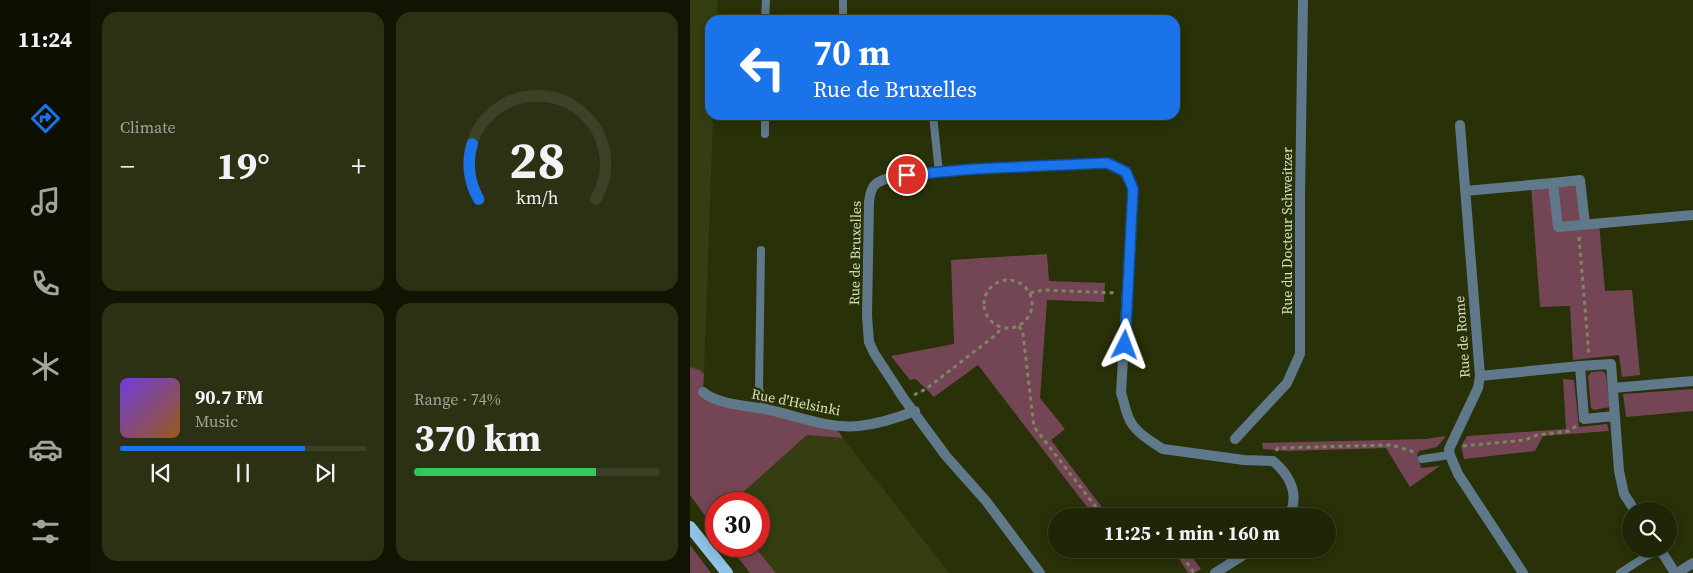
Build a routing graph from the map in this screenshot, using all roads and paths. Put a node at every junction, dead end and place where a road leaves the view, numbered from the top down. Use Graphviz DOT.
graph roads {
  1 [pos="766,0"];
  2 [pos="844,0"];
  3 [pos="1303,0"];
  4 [pos="765,15"];
  5 [pos="843,15"];
  6 [pos="765,120"];
  7 [pos="934,120"];
  8 [pos="1460,125"];
  9 [pos="765,134"];
  10 [pos="939,173"];
  11 [pos="1553,183"];
  12 [pos="1465,191"];
  13 [pos="1693,215"];
  14 [pos="1581,225"];
  15 [pos="761,250"];
  16 [pos="1030,293"];
  17 [pos="1127,294"];
  18 [pos="1019,326"];
  19 [pos="1002,327"];
  20 [pos="1585,366"];
  21 [pos="1480,376"];
  22 [pos="1693,381"];
  23 [pos="1612,388"];
  24 [pos="703,392"];
  25 [pos="904,398"];
  26 [pos="766,410"];
  27 [pos="915,411"];
  28 [pos="1615,416"];
  29 [pos="1584,419"];
  30 [pos="1235,439"];
  31 [pos="1452,444"];
  32 [pos="1450,455"];
  33 [pos="1422,459"];
  34 [pos="1273,460"];
  35 [pos="1629,502"];
  36 [pos="1097,508"];
  37 [pos="1293,508"];
  38 [pos="690,527"];
  39 [pos="1645,557"];
  40 [pos="1665,557"];
  41 [pos="1184,558"];
  42 [pos="1239,558"];
  43 [pos="1693,563"];
  44 [pos="727,573"];
  45 [pos="1040,573"];
  46 [pos="1194,573"];
  47 [pos="1215,573"];
  48 [pos="1523,573"];
  49 [pos="1620,573"];
  50 [pos="1676,573"];
  1 -- 4 [label="lane"];
  2 -- 5 [label="lane"];
  3 -- 30 [label="street, Rue du Docteur Schweitzer"];
  6 -- 9 [label="lane"];
  7 -- 10 [label="lane"];
  8 -- 12 [label="street, Rue de Rome"];
  10 -- 17 [label="street, Rue de Bruxelles"];
  10 -- 25 [label="street, Rue de Bruxelles"];
  11 -- 12 [label="street"];
  11 -- 14 [label="street"];
  11 -- 14 [label="street"];
  12 -- 21 [label="street, Rue de Rome"];
  13 -- 14 [label="street"];
  14 -- 20 [label="path"];
  15 -- 26 [label="lane"];
  16 -- 17 [label="path"];
  16 -- 18 [label="path"];
  16 -- 19 [label="path"];
  17 -- 34 [label="street, Rue de Bruxelles"];
  18 -- 19 [label="path"];
  18 -- 36 [label="path"];
  19 -- 25 [label="path"];
  20 -- 21 [label="street"];
  20 -- 23 [label="street"];
  20 -- 29 [label="street"];
  21 -- 31 [label="street, Rue de Rome"];
  22 -- 23 [label="street"];
  23 -- 28 [label="street"];
  24 -- 26 [label="street, Rue d'Helsinki"];
  25 -- 27 [label="street, Rue de Bruxelles"];
  26 -- 27 [label="street, Rue d'Helsinki"];
  27 -- 45 [label="street, Rue de Bruxelles"];
  28 -- 29 [label="street"];
  28 -- 35 [label="street"];
  29 -- 31 [label="path"];
  31 -- 32 [label="street, Rue de Rome"];
  32 -- 33 [label="lane"];
  32 -- 48 [label="street"];
  33 -- 34 [label="path"];
  34 -- 37 [label="street"];
  38 -- 44 [label="main road"];
  39 -- 49 [label="lane"];
  40 -- 50 [label="street"];
  41 -- 46 [label="path"];
  42 -- 47 [label="street"];
  43 -- 50 [label="street"];
}
